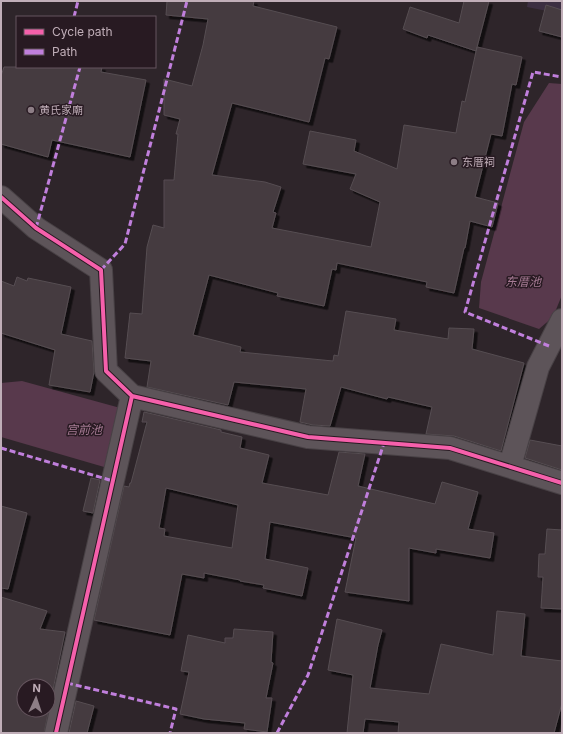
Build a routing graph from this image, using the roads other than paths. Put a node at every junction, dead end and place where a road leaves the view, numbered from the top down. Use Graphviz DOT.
graph roads {
  1 [pos="1,197"];
  2 [pos="562,320"];
  3 [pos="132,396"];
  4 [pos="510,466"];
  5 [pos="562,483"];
  6 [pos="56,733"];
  1 -- 3 [label="street"];
  2 -- 4 [label="street"];
  3 -- 4 [label="street"];
  3 -- 6 [label="street"];
  4 -- 5 [label="street"];
}
